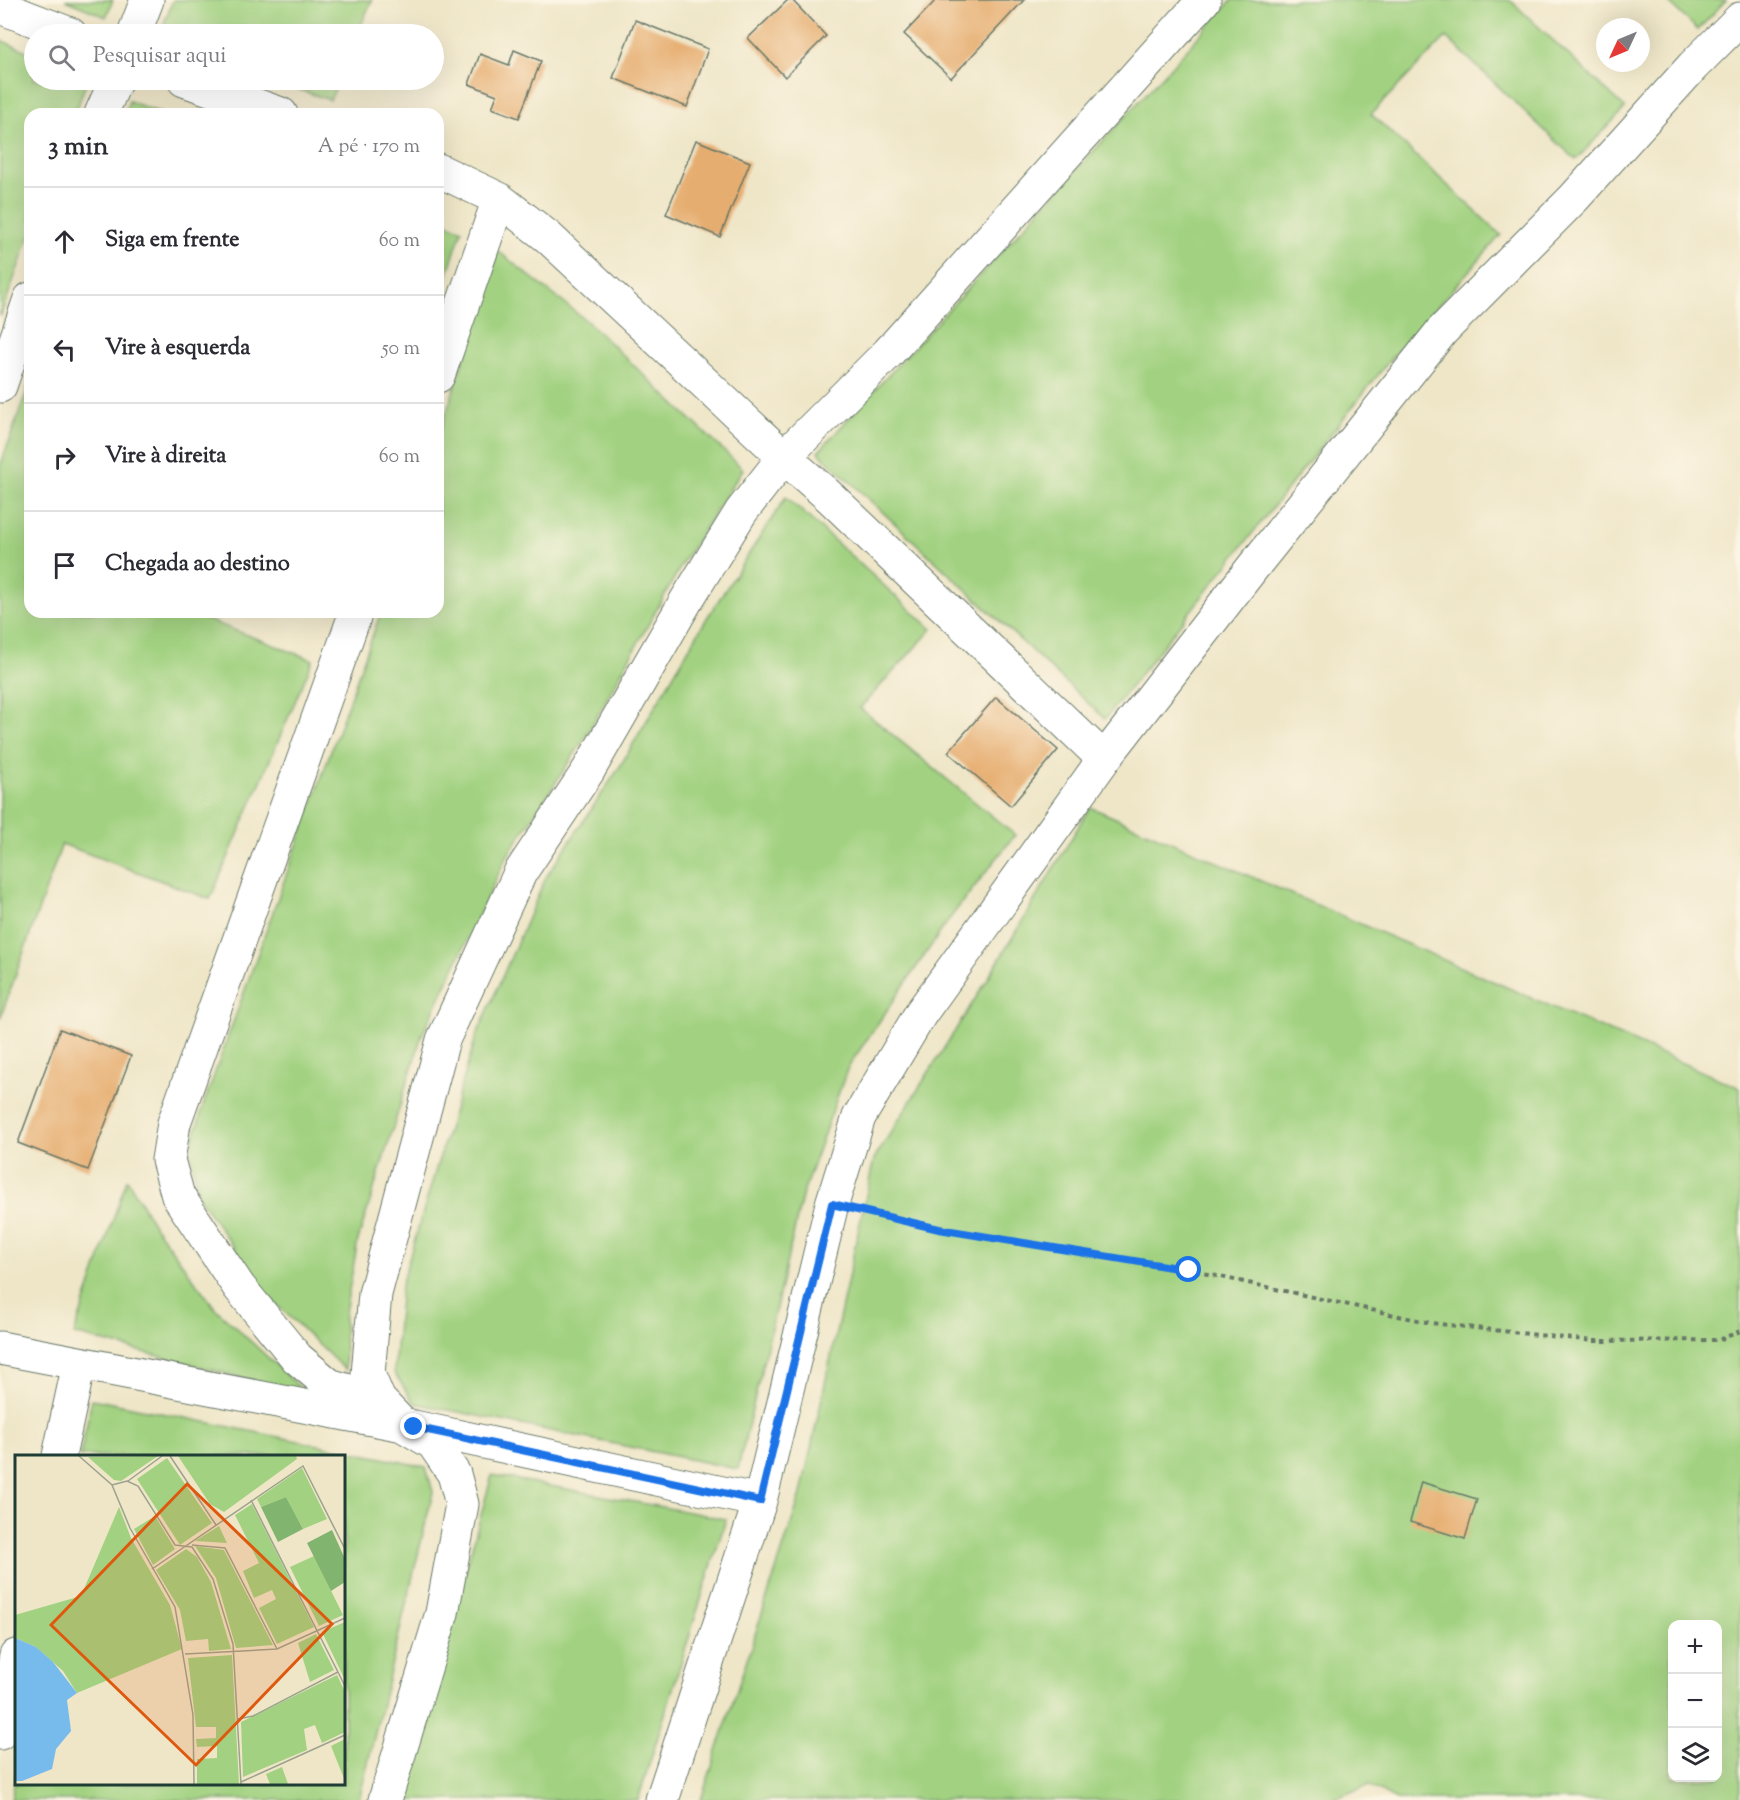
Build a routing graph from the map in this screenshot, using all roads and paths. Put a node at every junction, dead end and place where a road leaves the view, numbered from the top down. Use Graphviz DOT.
graph roads {
  1 [pos="147,0"];
  2 [pos="1191,5"];
  3 [pos="0,7"];
  4 [pos="1740,19"];
  5 [pos="44,24"];
  6 [pos="138,24"];
  7 [pos="112,90"];
  8 [pos="213,90"];
  9 [pos="104,108"];
  10 [pos="264,108"];
  11 [pos="444,173"];
  12 [pos="499,199"];
  13 [pos="24,316"];
  14 [pos="444,359"];
  15 [pos="0,386"];
  16 [pos="784,457"];
  17 [pos="354,618"];
  18 [pos="1104,759"];
  19 [pos="832,1204"];
  20 [pos="1740,1331"];
  21 [pos="0,1348"];
  22 [pos="80,1364"];
  23 [pos="379,1400"];
  24 [pos="404,1426"];
  25 [pos="59,1455"];
  26 [pos="760,1501"];
  27 [pos="15,1661"];
  28 [pos="0,1732"];
  29 [pos="385,1800"];
  30 [pos="662,1800"];
  1 -- 6 [label="street"];
  2 -- 16 [label="street"];
  3 -- 5 [label="street"];
  4 -- 18 [label="street"];
  7 -- 9 [label="street"];
  8 -- 10 [label="street"];
  11 -- 12 [label="street"];
  12 -- 14 [label="street"];
  12 -- 16 [label="street"];
  13 -- 15 [label="street"];
  16 -- 18 [label="street"];
  16 -- 23 [label="street"];
  17 -- 23 [label="street"];
  18 -- 19 [label="street"];
  19 -- 20 [label="path"];
  19 -- 26 [label="street"];
  21 -- 22 [label="street"];
  22 -- 24 [label="street"];
  22 -- 25 [label="street"];
  23 -- 24 [label="street"];
  24 -- 26 [label="street"];
  24 -- 29 [label="street"];
  26 -- 30 [label="street"];
  27 -- 28 [label="street"];
}
